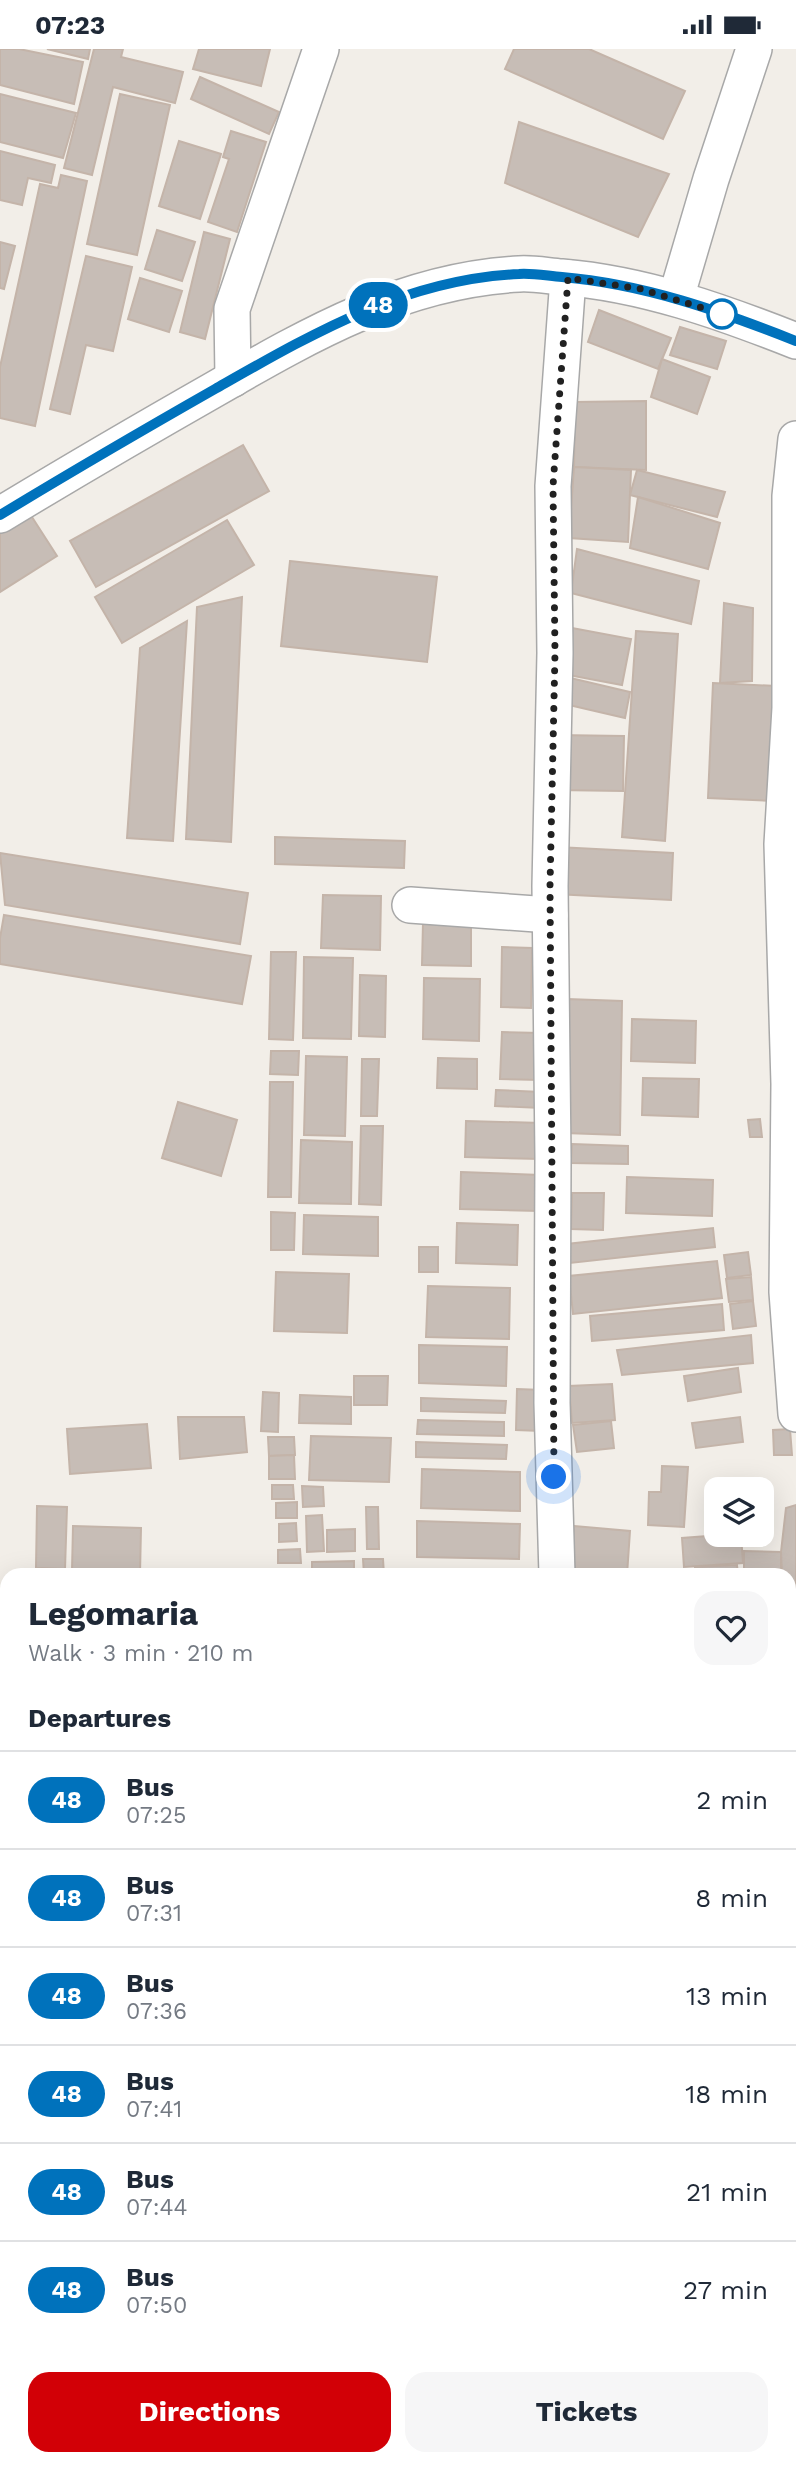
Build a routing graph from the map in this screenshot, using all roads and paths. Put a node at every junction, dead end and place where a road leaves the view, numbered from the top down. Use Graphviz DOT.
graph roads {
  1 [pos="321,49"];
  2 [pos="754,49"];
  3 [pos="568,278"];
  4 [pos="676,298"];
  5 [pos="796,341"];
  6 [pos="233,379"];
  7 [pos="796,439"];
  8 [pos="0,515"];
  9 [pos="410,905"];
  10 [pos="550,915"];
  11 [pos="791,922"];
  12 [pos="796,1414"];
  13 [pos="557,1568"];
  1 -- 6 [label="street"];
  2 -- 4 [label="street"];
  3 -- 4 [label="street"];
  3 -- 6 [label="street"];
  3 -- 10 [label="street"];
  4 -- 5 [label="street"];
  6 -- 8 [label="street"];
  7 -- 11 [label="street"];
  9 -- 10 [label="street"];
  10 -- 13 [label="street"];
  11 -- 12 [label="street"];
}
